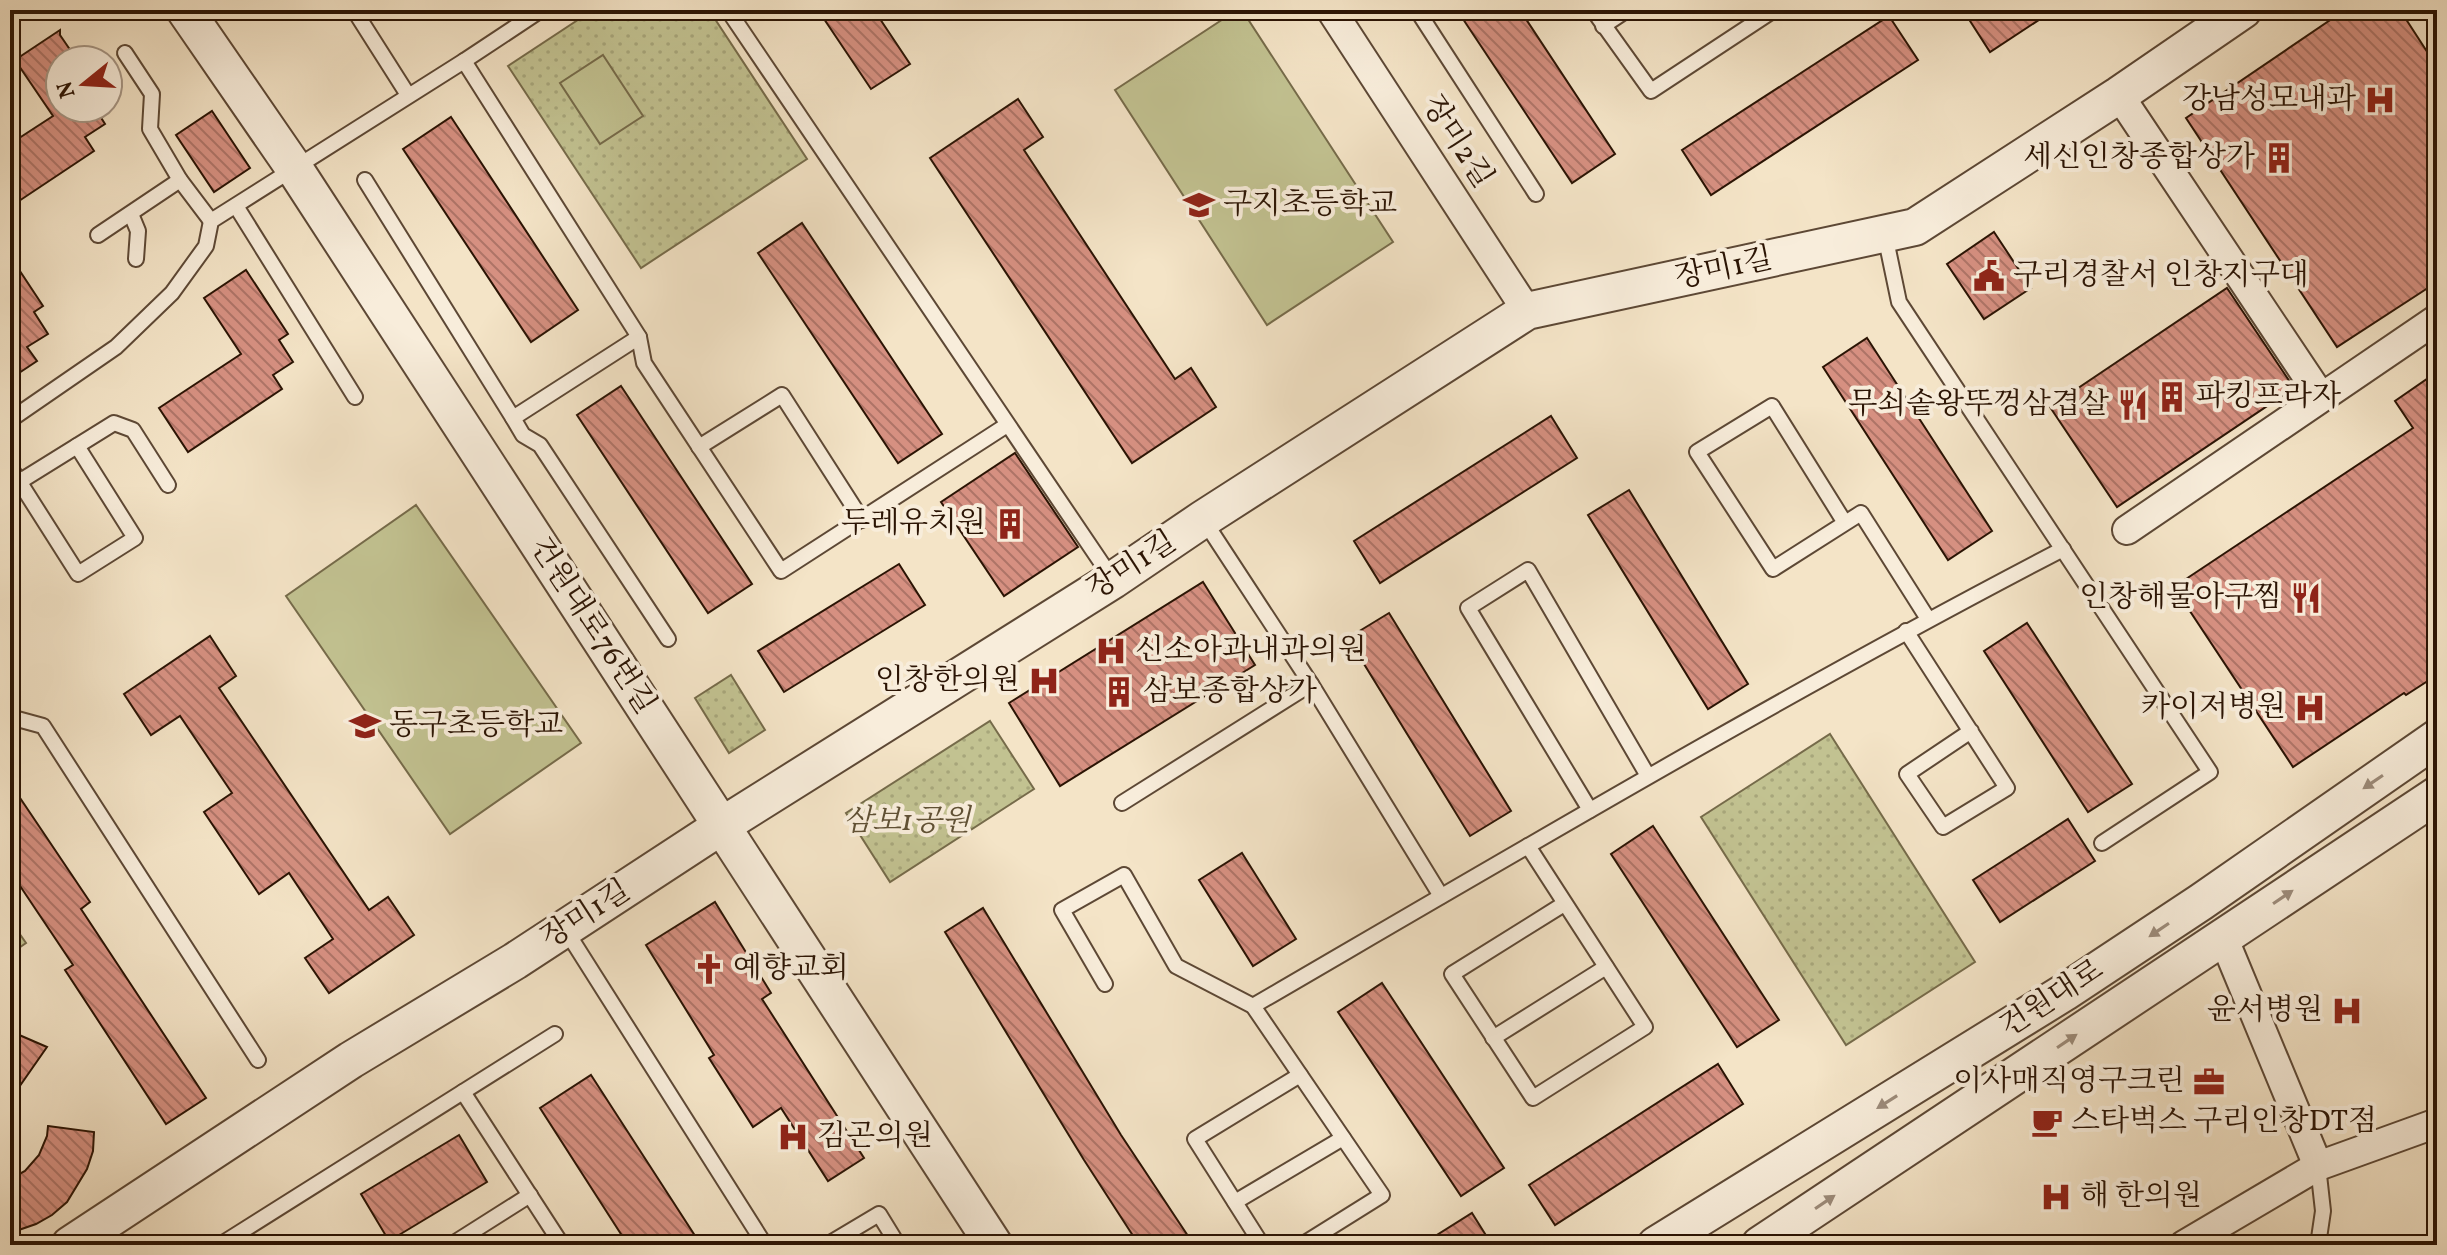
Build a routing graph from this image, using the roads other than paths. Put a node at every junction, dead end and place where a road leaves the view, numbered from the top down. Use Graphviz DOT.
graph roads {
  1 [pos="185,10"];
  2 [pos="354,10"];
  3 [pos="541,10"];
  4 [pos="728,10"];
  5 [pos="1332,10"];
  6 [pos="1417,10"];
  7 [pos="1593,10"];
  8 [pos="1627,10"];
  9 [pos="1774,10"];
  10 [pos="2243,10"];
  11 [pos="1603,26"];
  12 [pos="125,53"];
  13 [pos="464,61"];
  14 [pos="408,95"];
  15 [pos="2119,95"];
  16 [pos="294,168"];
  17 [pos="180,180"];
  18 [pos="365,180"];
  19 [pos="1536,194"];
  20 [pos="236,206"];
  21 [pos="131,214"];
  22 [pos="211,221"];
  23 [pos="98,235"];
  24 [pos="1885,235"];
  25 [pos="136,259"];
  26 [pos="1527,311"];
  27 [pos="2437,319"];
  28 [pos="639,337"];
  29 [pos="355,397"];
  30 [pos="2321,397"];
  31 [pos="513,418"];
  32 [pos="10,420"];
  33 [pos="1007,425"];
  34 [pos="77,446"];
  35 [pos="699,447"];
  36 [pos="10,467"];
  37 [pos="19,482"];
  38 [pos="168,485"];
  39 [pos="1203,519"];
  40 [pos="862,520"];
  41 [pos="1845,523"];
  42 [pos="2127,530"];
  43 [pos="2063,549"];
  44 [pos="1113,580"];
  45 [pos="1928,619"];
  46 [pos="1906,631"];
  47 [pos="668,639"];
  48 [pos="1311,684"];
  49 [pos="10,717"];
  50 [pos="1971,731"];
  51 [pos="2437,738"];
  52 [pos="1648,776"];
  53 [pos="2437,795"];
  54 [pos="1122,803"];
  55 [pos="1590,810"];
  56 [pos="723,825"];
  57 [pos="2102,843"];
  58 [pos="1528,846"];
  59 [pos="1441,896"];
  60 [pos="1564,904"];
  61 [pos="564,928"];
  62 [pos="2223,937"];
  63 [pos="1606,967"];
  64 [pos="1105,984"];
  65 [pos="1253,1006"];
  66 [pos="555,1034"];
  67 [pos="1493,1038"];
  68 [pos="258,1060"];
  69 [pos="1300,1075"];
  70 [pos="463,1092"];
  71 [pos="2437,1123"];
  72 [pos="1343,1138"];
  73 [pos="2318,1166"];
  74 [pos="530,1195"];
  75 [pos="1235,1202"];
  76 [pos="70,1245"];
  77 [pos="220,1245"];
  78 [pos="451,1245"];
  79 [pos="562,1245"];
  80 [pos="765,1245"];
  81 [pos="827,1245"];
  82 [pos="898,1245"];
  83 [pos="994,1245"];
  84 [pos="1262,1245"];
  85 [pos="1302,1245"];
  86 [pos="1656,1245"];
  87 [pos="1760,1245"];
  88 [pos="2184,1245"];
  89 [pos="2318,1245"];
  1 -- 16 [label="street, 건원대로76번길"];
  2 -- 14 [label="lane"];
  3 -- 13 [label="lane"];
  4 -- 33 [label="lane"];
  5 -- 26 [label="street, 장미2길"];
  6 -- 19 [label="lane"];
  7 -- 11 [label="lane"];
  8 -- 11 [label="lane"];
  9 -- 11 [label="lane"];
  10 -- 15 [label="street, 장미1길"];
  12 -- 17 [label="lane"];
  13 -- 14 [label="lane"];
  13 -- 28 [label="lane"];
  14 -- 16 [label="lane"];
  15 -- 24 [label="street, 장미1길"];
  15 -- 30 [label="street"];
  16 -- 20 [label="lane"];
  16 -- 56 [label="street, 건원대로76번길"];
  17 -- 21 [label="lane"];
  17 -- 22 [label="lane"];
  18 -- 31 [label="lane"];
  20 -- 22 [label="lane"];
  20 -- 29 [label="lane"];
  21 -- 23 [label="lane"];
  21 -- 25 [label="lane"];
  22 -- 32 [label="lane"];
  24 -- 26 [label="street, 장미1길"];
  24 -- 43 [label="lane"];
  26 -- 39 [label="street, 장미1길"];
  27 -- 30 [label="street"];
  28 -- 31 [label="lane"];
  28 -- 35 [label="lane"];
  30 -- 42 [label="street"];
  31 -- 47 [label="lane"];
  33 -- 40 [label="lane"];
  33 -- 44 [label="lane"];
  34 -- 37 [label="lane"];
  34 -- 37 [label="lane"];
  34 -- 38 [label="lane"];
  35 -- 40 [label="lane"];
  35 -- 40 [label="lane"];
  36 -- 37 [label="lane"];
  39 -- 44 [label="street, 장미1길"];
  39 -- 48 [label="lane"];
  41 -- 41 [label="lane"];
  41 -- 45 [label="lane"];
  43 -- 45 [label="lane"];
  43 -- 57 [label="lane"];
  44 -- 56 [label="street, 장미1길"];
  45 -- 46 [label="lane"];
  46 -- 50 [label="lane"];
  46 -- 52 [label="lane"];
  48 -- 54 [label="lane"];
  48 -- 59 [label="lane"];
  49 -- 68 [label="lane"];
  50 -- 50 [label="lane"];
  51 -- 86 [label="street, 건원대로, one-way"];
  52 -- 55 [label="lane"];
  52 -- 55 [label="lane"];
  62 -- 53 [label="street, 건원대로, one-way"];
  55 -- 58 [label="lane"];
  56 -- 61 [label="street, 장미1길"];
  56 -- 83 [label="street, 건원대로76번길"];
  58 -- 59 [label="lane"];
  58 -- 60 [label="lane"];
  59 -- 65 [label="lane"];
  60 -- 63 [label="lane"];
  60 -- 67 [label="lane"];
  61 -- 76 [label="street, 장미1길"];
  61 -- 80 [label="lane"];
  62 -- 73 [label="street"];
  87 -- 62 [label="street, 건원대로, one-way"];
  63 -- 67 [label="lane"];
  63 -- 67 [label="lane"];
  64 -- 65 [label="lane"];
  65 -- 69 [label="lane"];
  66 -- 70 [label="lane"];
  69 -- 72 [label="lane"];
  69 -- 75 [label="lane"];
  70 -- 74 [label="lane"];
  70 -- 77 [label="lane"];
  71 -- 73 [label="street"];
  72 -- 75 [label="lane"];
  72 -- 85 [label="lane"];
  73 -- 88 [label="street"];
  73 -- 89 [label="lane"];
  74 -- 78 [label="lane"];
  74 -- 79 [label="lane"];
  75 -- 84 [label="lane"];
  81 -- 82 [label="lane"];
}
